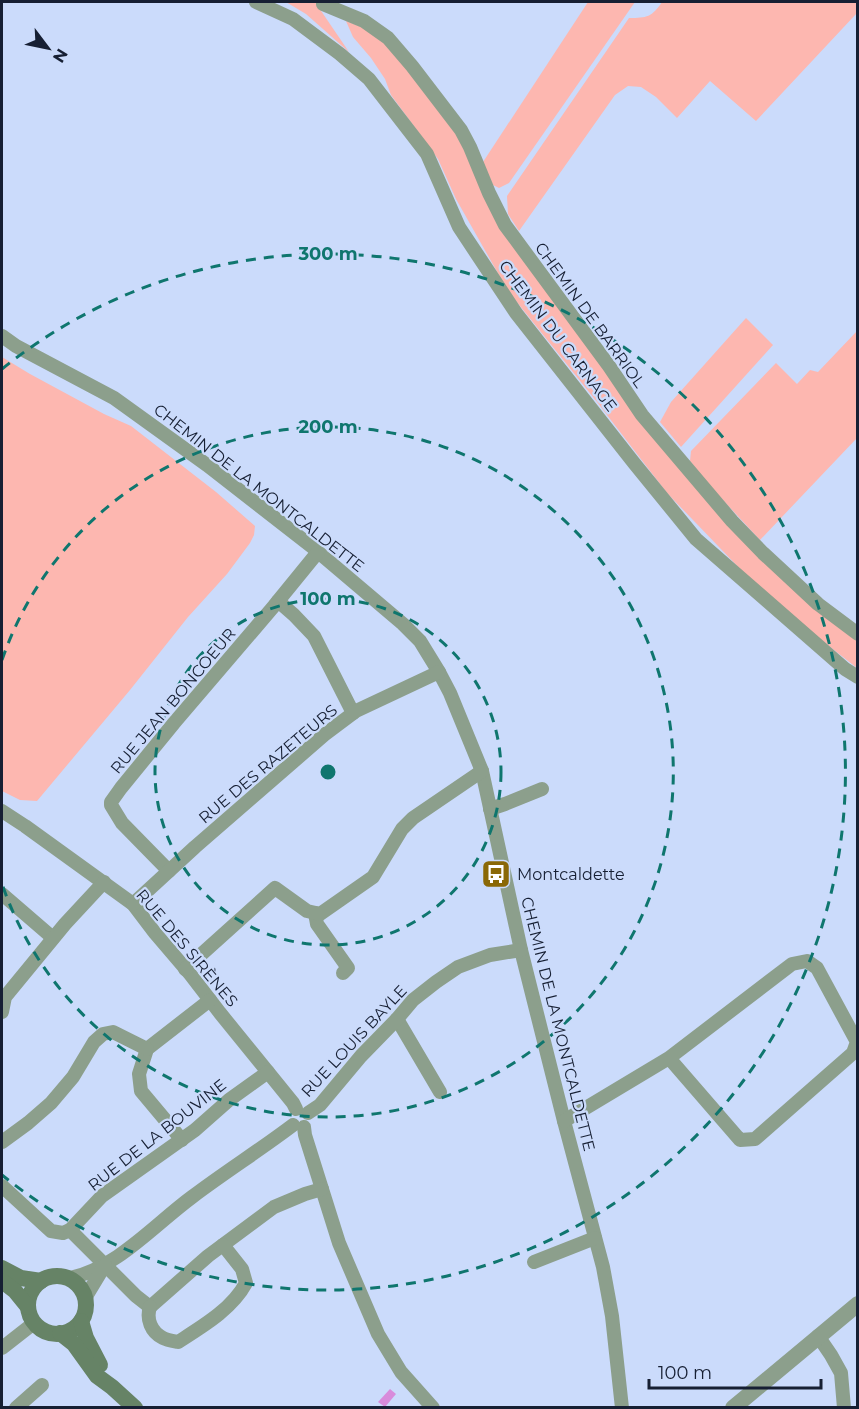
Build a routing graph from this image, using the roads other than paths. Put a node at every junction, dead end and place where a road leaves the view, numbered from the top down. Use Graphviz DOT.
graph roads {
  1 [pos="256,2"];
  2 [pos="323,4"];
  3 [pos="2,336"];
  4 [pos="318,552"];
  5 [pos="278,601"];
  6 [pos="858,634"];
  7 [pos="439,672"];
  8 [pos="858,677"];
  9 [pos="353,713"];
  10 [pos="482,771"];
  11 [pos="542,789"];
  12 [pos="490,809"];
  13 [pos="2,811"];
  14 [pos="169,871"];
  15 [pos="104,882"];
  16 [pos="2,894"];
  17 [pos="133,904"];
  18 [pos="315,913"];
  19 [pos="53,938"];
  20 [pos="521,950"];
  21 [pos="185,969"];
  22 [pos="343,974"];
  23 [pos="210,1000"];
  24 [pos="2,1012"];
  25 [pos="398,1018"];
  26 [pos="147,1049"];
  27 [pos="669,1058"];
  28 [pos="268,1072"];
  29 [pos="440,1092"];
  30 [pos="302,1111"];
  31 [pos="564,1121"];
  32 [pos="299,1126"];
  33 [pos="182,1140"];
  34 [pos="2,1142"];
  35 [pos="2,1186"];
  36 [pos="322,1189"];
  37 [pos="70,1230"];
  38 [pos="595,1238"];
  39 [pos="223,1245"];
  40 [pos="534,1262"];
  41 [pos="105,1265"];
  42 [pos="2,1268"];
  43 [pos="70,1278"];
  44 [pos="2,1281"];
  45 [pos="41,1281"];
  46 [pos="85,1298"];
  47 [pos="858,1304"];
  48 [pos="150,1307"];
  49 [pos="31,1315"];
  50 [pos="81,1321"];
  51 [pos="60,1334"];
  52 [pos="818,1336"];
  53 [pos="2,1348"];
  54 [pos="42,1385"];
  55 [pos="112,1387"];
  56 [pos="16,1407"];
  57 [pos="135,1407"];
  58 [pos="433,1407"];
  59 [pos="622,1407"];
  60 [pos="733,1407"];
  61 [pos="844,1407"];
  1 -- 8 [label="street, CHEMIN DU CARNAGE"];
  2 -- 6 [label="street, CHEMIN DE BARRIOL"];
  3 -- 4 [label="street, CHEMIN DE LA MONTCALDETTE"];
  4 -- 5 [label="street, RUE JEAN BONCOEUR"];
  4 -- 7 [label="street, CHEMIN DE LA MONTCALDETTE"];
  5 -- 9 [label="street"];
  5 -- 14 [label="street, RUE JEAN BONCOEUR"];
  7 -- 9 [label="street, RUE DES RAZETEURS"];
  7 -- 10 [label="street, CHEMIN DE LA MONTCALDETTE"];
  9 -- 14 [label="street, RUE DES RAZETEURS"];
  10 -- 12 [label="street, CHEMIN DE LA MONTCALDETTE"];
  10 -- 18 [label="street"];
  11 -- 12 [label="street"];
  12 -- 20 [label="street, CHEMIN DE LA MONTCALDETTE"];
  13 -- 15 [label="street, RUE DES SIRÈNES"];
  14 -- 17 [label="street, RUE DES RAZETEURS"];
  15 -- 17 [label="street, RUE DES SIRÈNES"];
  15 -- 19 [label="street"];
  16 -- 19 [label="street"];
  17 -- 21 [label="street, RUE DES SIRÈNES"];
  18 -- 21 [label="street"];
  18 -- 22 [label="street"];
  19 -- 24 [label="street"];
  20 -- 25 [label="street, RUE LOUIS BAYLE"];
  20 -- 31 [label="street, CHEMIN DE LA MONTCALDETTE"];
  21 -- 23 [label="street, RUE DES SIRÈNES"];
  23 -- 26 [label="street"];
  23 -- 28 [label="street, RUE DES SIRÈNES"];
  25 -- 29 [label="street"];
  25 -- 30 [label="street, RUE LOUIS BAYLE"];
  26 -- 33 [label="street"];
  26 -- 34 [label="street"];
  27 -- 27 [label="street"];
  27 -- 31 [label="street"];
  28 -- 30 [label="street, RUE DES SIRÈNES"];
  28 -- 33 [label="street, RUE DE LA BOUVINE"];
  30 -- 32 [label="street"];
  31 -- 38 [label="street, CHEMIN DE LA MONTCALDETTE"];
  32 -- 36 [label="street"];
  32 -- 41 [label="street"];
  33 -- 37 [label="street, RUE DE LA BOUVINE"];
  35 -- 37 [label="street"];
  36 -- 39 [label="street"];
  36 -- 58 [label="street"];
  37 -- 41 [label="street"];
  38 -- 40 [label="street"];
  38 -- 59 [label="street, CHEMIN DE LA MONTCALDETTE"];
  39 -- 48 [label="street"];
  39 -- 48 [label="street"];
  41 -- 43 [label="street"];
  41 -- 46 [label="street"];
  41 -- 48 [label="street"];
  42 -- 45 [label="main road"];
  43 -- 45 [label="main road"];
  43 -- 46 [label="main road"];
  44 -- 49 [label="main road"];
  45 -- 49 [label="main road"];
  46 -- 50 [label="main road"];
  47 -- 52 [label="street"];
  49 -- 51 [label="main road"];
  49 -- 53 [label="street"];
  50 -- 51 [label="main road"];
  50 -- 55 [label="main road"];
  51 -- 55 [label="main road"];
  52 -- 60 [label="street"];
  52 -- 61 [label="street"];
  54 -- 56 [label="street"];
  55 -- 57 [label="main road"];
}
